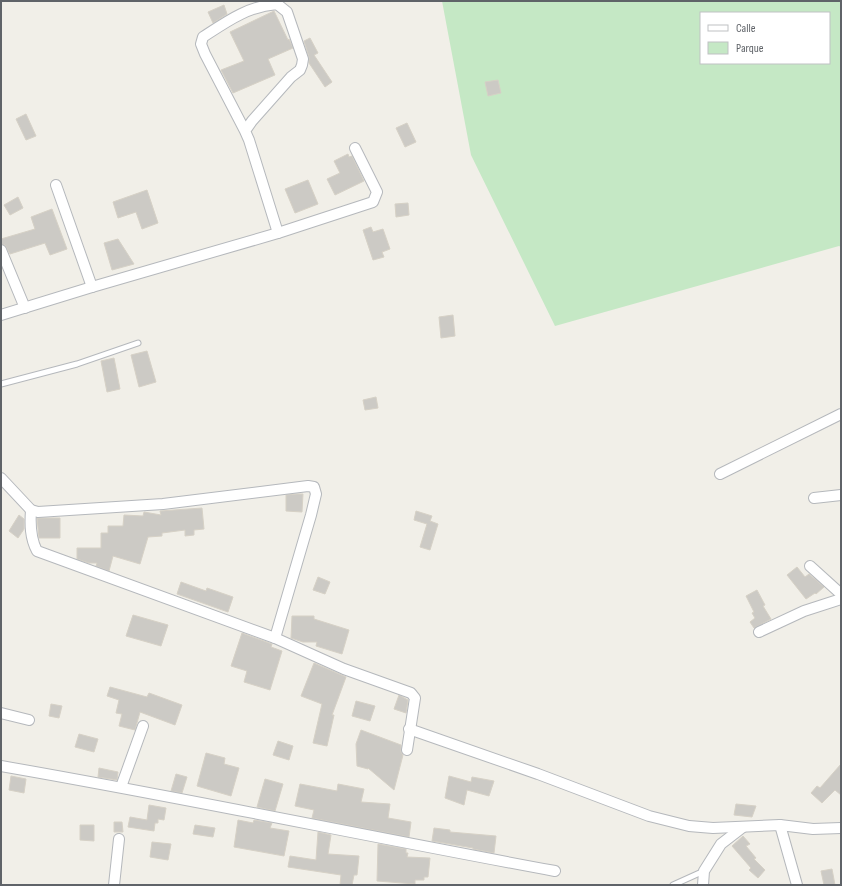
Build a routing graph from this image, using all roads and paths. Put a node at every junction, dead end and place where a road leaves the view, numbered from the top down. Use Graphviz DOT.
graph roads {
  1 [pos="245,131"];
  2 [pos="355,148"];
  3 [pos="56,185"];
  4 [pos="278,233"];
  5 [pos="1,250"];
  6 [pos="92,287"];
  7 [pos="25,308"];
  8 [pos="1,315"];
  9 [pos="138,343"];
  10 [pos="1,384"];
  11 [pos="841,414"];
  12 [pos="720,474"];
  13 [pos="1,478"];
  14 [pos="841,495"];
  15 [pos="814,498"];
  16 [pos="31,510"];
  17 [pos="810,566"];
  18 [pos="841,594"];
  19 [pos="841,599"];
  20 [pos="759,632"];
  21 [pos="275,638"];
  22 [pos="1,714"];
  23 [pos="29,720"];
  24 [pos="143,726"];
  25 [pos="409,729"];
  26 [pos="407,750"];
  27 [pos="1,766"];
  28 [pos="121,787"];
  29 [pos="780,825"];
  30 [pos="743,827"];
  31 [pos="841,828"];
  32 [pos="119,839"];
  33 [pos="555,871"];
  34 [pos="704,871"];
  35 [pos="114,885"];
  36 [pos="673,885"];
  37 [pos="703,885"];
  38 [pos="797,885"];
  1 -- 1 [label="street"];
  1 -- 4 [label="street"];
  2 -- 4 [label="street"];
  3 -- 6 [label="street"];
  4 -- 6 [label="street"];
  5 -- 7 [label="street"];
  6 -- 7 [label="street"];
  7 -- 8 [label="street"];
  9 -- 10 [label="lane"];
  11 -- 12 [label="street"];
  13 -- 16 [label="street"];
  14 -- 15 [label="street"];
  16 -- 21 [label="street"];
  16 -- 21 [label="street"];
  17 -- 18 [label="street"];
  19 -- 20 [label="street"];
  21 -- 25 [label="street"];
  22 -- 23 [label="street"];
  24 -- 28 [label="street"];
  25 -- 26 [label="street"];
  25 -- 30 [label="street"];
  27 -- 28 [label="street"];
  28 -- 33 [label="street"];
  29 -- 30 [label="street"];
  29 -- 31 [label="street"];
  29 -- 38 [label="street"];
  30 -- 34 [label="street"];
  32 -- 35 [label="street"];
  34 -- 36 [label="lane"];
  34 -- 37 [label="street"];
}
